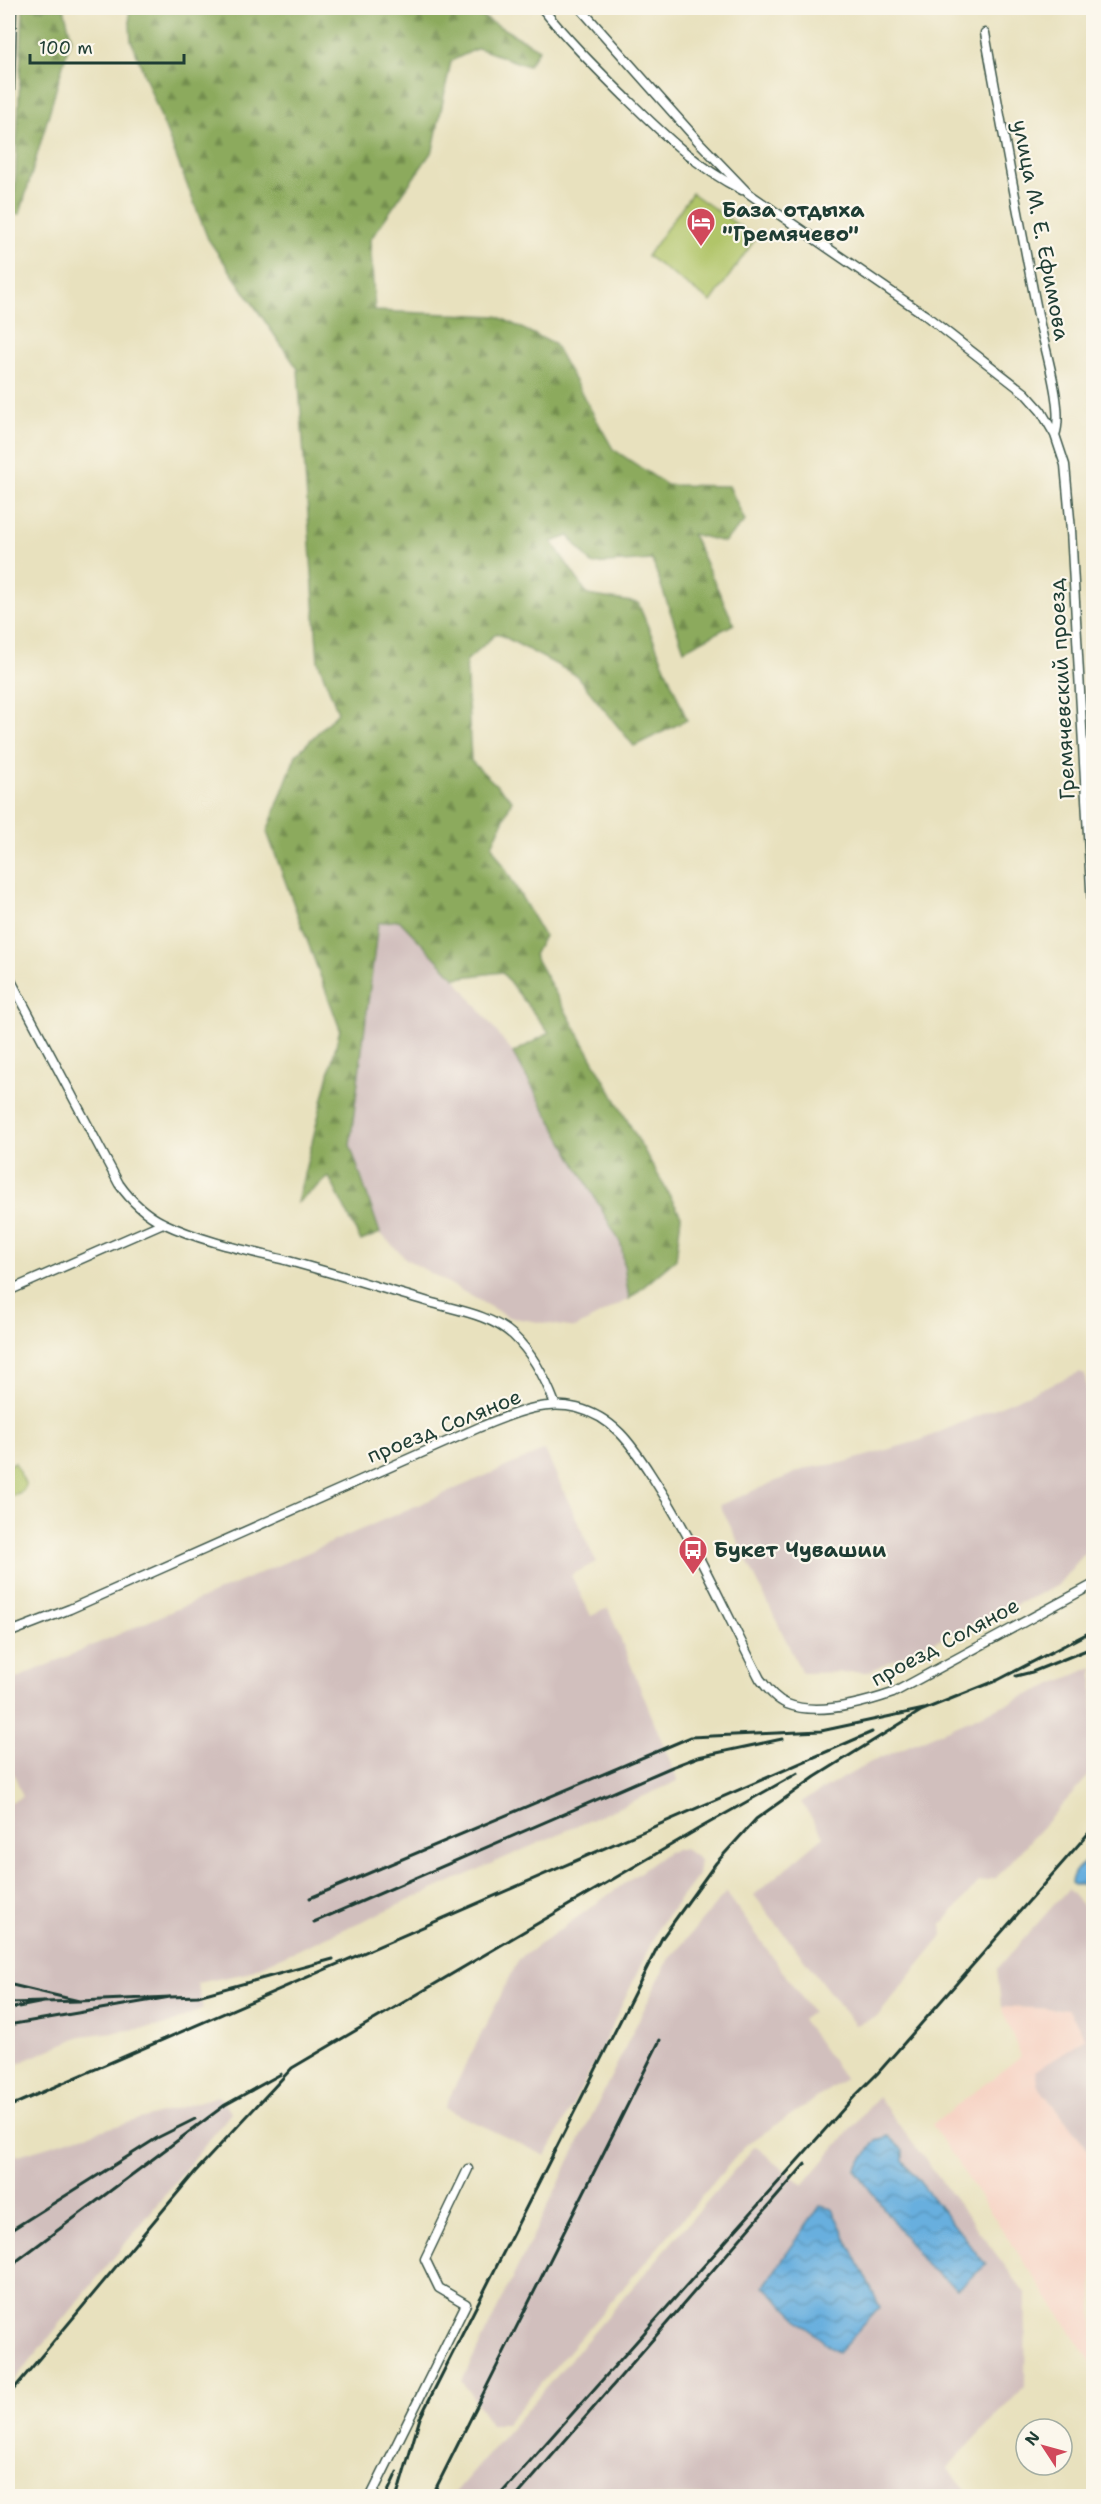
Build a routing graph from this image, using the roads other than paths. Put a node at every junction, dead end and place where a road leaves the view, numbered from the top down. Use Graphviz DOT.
graph roads {
  1 [pos="12,8"];
  2 [pos="542,8"];
  3 [pos="580,8"];
  4 [pos="985,33"];
  5 [pos="8,156"];
  6 [pos="748,193"];
  7 [pos="1055,435"];
  8 [pos="1094,942"];
  9 [pos="8,975"];
  10 [pos="163,1223"];
  11 [pos="8,1291"];
  12 [pos="555,1404"];
  13 [pos="1094,1584"];
  14 [pos="8,1633"];
  15 [pos="468,2169"];
  16 [pos="371,2496"];
  1 -- 5 [label="street"];
  2 -- 6 [label="street"];
  3 -- 6 [label="street"];
  4 -- 7 [label="street, улица М. Е. Ефимова"];
  6 -- 7 [label="street"];
  7 -- 8 [label="street, Гремячевский проезд"];
  9 -- 10 [label="street"];
  10 -- 11 [label="street"];
  10 -- 12 [label="street"];
  12 -- 13 [label="street, проезд Соляное"];
  12 -- 14 [label="street, проезд Соляное"];
  15 -- 16 [label="street"];
}
